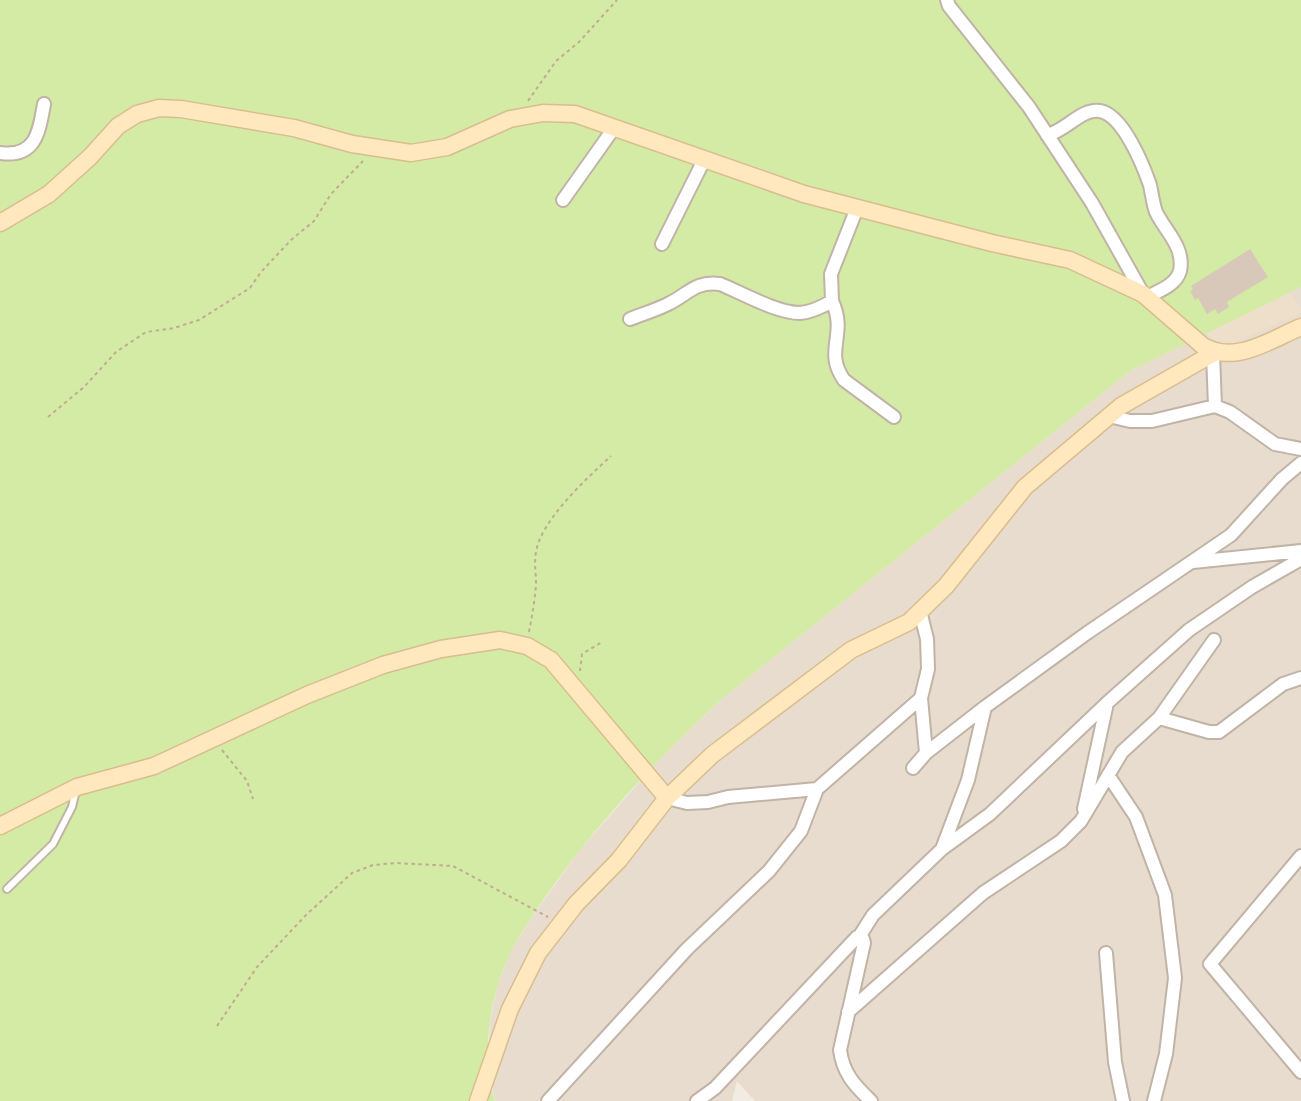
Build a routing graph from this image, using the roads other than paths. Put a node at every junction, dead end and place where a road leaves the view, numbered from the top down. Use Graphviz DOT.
graph roads {
  1 [pos="947,0"];
  2 [pos="44,104"];
  3 [pos="614,128"];
  4 [pos="1047,135"];
  5 [pos="0,153"];
  6 [pos="704,160"];
  7 [pos="564,200"];
  8 [pos="857,208"];
  9 [pos="0,223"];
  10 [pos="662,244"];
  11 [pos="1145,296"];
  12 [pos="832,302"];
  13 [pos="630,319"];
  14 [pos="1301,327"];
  15 [pos="1214,353"];
  16 [pos="1215,407"];
  17 [pos="1109,416"];
  18 [pos="894,417"];
  19 [pos="1301,449"];
  20 [pos="1301,463"];
  21 [pos="1301,551"];
  22 [pos="1301,559"];
  23 [pos="1190,562"];
  24 [pos="920,611"];
  25 [pos="1213,640"];
  26 [pos="1301,678"];
  27 [pos="921,698"];
  28 [pos="1107,703"];
  29 [pos="985,708"];
  30 [pos="1159,718"];
  31 [pos="926,752"];
  32 [pos="913,768"];
  33 [pos="1108,775"];
  34 [pos="77,787"];
  35 [pos="817,789"];
  36 [pos="667,798"];
  37 [pos="1081,821"];
  38 [pos="0,826"];
  39 [pos="942,849"];
  40 [pos="1301,856"];
  41 [pos="7,889"];
  42 [pos="859,937"];
  43 [pos="1107,953"];
  44 [pos="848,1012"];
  45 [pos="1301,1072"];
  46 [pos="478,1101"];
  47 [pos="548,1101"];
  48 [pos="697,1101"];
  49 [pos="871,1101"];
  50 [pos="1123,1101"];
  51 [pos="1154,1101"];
  1 -- 4 [label="street"];
  2 -- 5 [label="street"];
  3 -- 6 [label="street"];
  3 -- 7 [label="street"];
  3 -- 9 [label="street"];
  4 -- 11 [label="street"];
  4 -- 11 [label="street"];
  6 -- 8 [label="street"];
  6 -- 10 [label="street"];
  8 -- 11 [label="street"];
  8 -- 12 [label="street"];
  11 -- 15 [label="street"];
  12 -- 13 [label="street"];
  12 -- 18 [label="street"];
  14 -- 15 [label="street"];
  15 -- 16 [label="street"];
  15 -- 17 [label="street"];
  16 -- 17 [label="street"];
  16 -- 19 [label="street"];
  17 -- 24 [label="street"];
  20 -- 23 [label="street"];
  21 -- 23 [label="street"];
  22 -- 28 [label="street"];
  23 -- 29 [label="street"];
  24 -- 27 [label="street"];
  24 -- 36 [label="street"];
  25 -- 30 [label="street"];
  26 -- 30 [label="street"];
  27 -- 31 [label="street"];
  27 -- 35 [label="street"];
  28 -- 37 [label="street"];
  28 -- 39 [label="street"];
  29 -- 31 [label="street"];
  29 -- 39 [label="street"];
  30 -- 33 [label="street"];
  31 -- 32 [label="street"];
  33 -- 37 [label="street"];
  33 -- 51 [label="street"];
  34 -- 36 [label="street"];
  34 -- 38 [label="street"];
  34 -- 41 [label="lane"];
  35 -- 36 [label="street"];
  35 -- 47 [label="street"];
  36 -- 46 [label="street"];
  37 -- 44 [label="street"];
  39 -- 42 [label="street"];
  40 -- 45 [label="street"];
  42 -- 44 [label="street"];
  42 -- 48 [label="street"];
  43 -- 50 [label="street"];
  44 -- 49 [label="street"];
}
